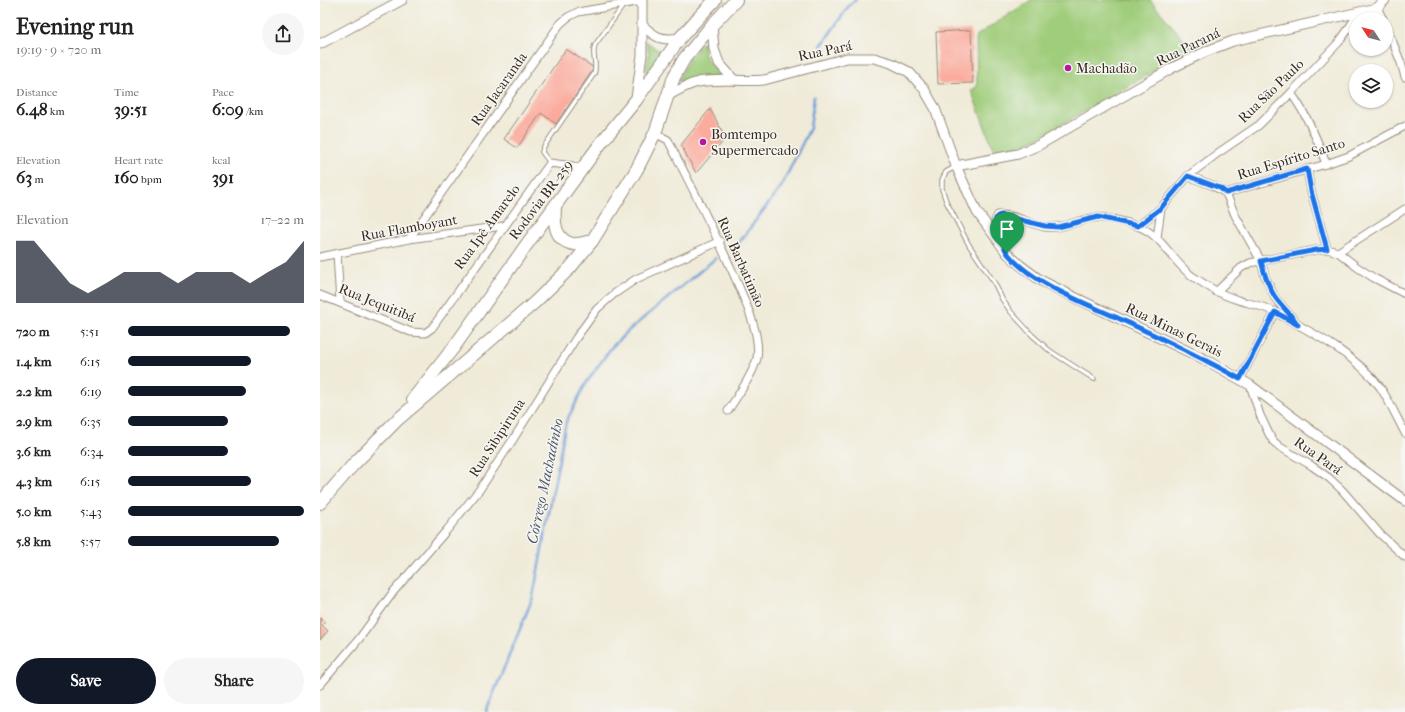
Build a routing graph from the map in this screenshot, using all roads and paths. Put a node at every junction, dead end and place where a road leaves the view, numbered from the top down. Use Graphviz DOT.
graph roads {
  1 [pos="402,0"];
  2 [pos="642,0"];
  3 [pos="715,0"];
  4 [pos="736,0"];
  5 [pos="1385,0"];
  6 [pos="624,5"];
  7 [pos="1377,8"];
  8 [pos="1359,12"];
  9 [pos="1379,12"];
  10 [pos="1349,14"];
  11 [pos="712,25"];
  12 [pos="642,26"];
  13 [pos="1349,28"];
  14 [pos="680,38"];
  15 [pos="1393,40"];
  16 [pos="320,44"];
  17 [pos="1403,62"];
  18 [pos="1405,77"];
  19 [pos="734,80"];
  20 [pos="1291,93"];
  21 [pos="666,98"];
  22 [pos="636,100"];
  23 [pos="1405,126"];
  24 [pos="654,133"];
  25 [pos="550,162"];
  26 [pos="1326,164"];
  27 [pos="956,166"];
  28 [pos="1307,169"];
  29 [pos="582,170"];
  30 [pos="1188,176"];
  31 [pos="1226,193"];
  32 [pos="555,206"];
  33 [pos="1161,208"];
  34 [pos="1405,209"];
  35 [pos="503,226"];
  36 [pos="1138,226"];
  37 [pos="1157,238"];
  38 [pos="409,239"];
  39 [pos="592,241"];
  40 [pos="720,241"];
  41 [pos="1327,249"];
  42 [pos="1338,252"];
  43 [pos="1007,253"];
  44 [pos="337,254"];
  45 [pos="320,257"];
  46 [pos="1261,261"];
  47 [pos="1216,292"];
  48 [pos="320,294"];
  49 [pos="1405,294"];
  50 [pos="340,302"];
  51 [pos="1275,312"];
  52 [pos="1298,325"];
  53 [pos="425,333"];
  54 [pos="1094,379"];
  55 [pos="1240,379"];
  56 [pos="1250,385"];
  57 [pos="728,411"];
  58 [pos="396,421"];
  59 [pos="1405,433"];
  60 [pos="1405,501"];
  61 [pos="320,503"];
  62 [pos="1405,557"];
  63 [pos="320,685"];
  1 -- 16 [label="street"];
  2 -- 6 [label="street, Rua Jacaranda"];
  2 -- 12 [label="street"];
  3 -- 14 [label="highway, Rodovia BR-259"];
  4 -- 11 [label="highway"];
  5 -- 7 [label="street"];
  6 -- 25 [label="lane"];
  6 -- 38 [label="street, Rua Jacaranda"];
  7 -- 8 [label="street, Rua Paraná"];
  7 -- 9 [label="street"];
  10 -- 27 [label="street, Rua Paraná"];
  11 -- 19 [label="street"];
  11 -- 21 [label="highway"];
  12 -- 14 [label="street"];
  12 -- 22 [label="street"];
  13 -- 20 [label="street, Rua São Paulo"];
  14 -- 22 [label="highway, Rodovia BR-259"];
  15 -- 17 [label="street"];
  17 -- 18 [label="street"];
  19 -- 21 [label="street, Rua Pará"];
  19 -- 27 [label="street, Rua Pará"];
  20 -- 26 [label="street"];
  20 -- 30 [label="street, Rua São Paulo"];
  21 -- 24 [label="highway"];
  22 -- 29 [label="highway, Rodovia BR-259"];
  23 -- 26 [label="street, Rua Espírito Santo"];
  24 -- 39 [label="highway"];
  24 -- 40 [label="street, Rua Barbatimão"];
  25 -- 29 [label="street"];
  25 -- 35 [label="street, Rua Ipê Amarelo"];
  26 -- 28 [label="street, Rua Espírito Santo"];
  27 -- 43 [label="street, Rua Minas Gerais"];
  27 -- 54 [label="lane"];
  28 -- 31 [label="street, Rua Espírito Santo"];
  28 -- 41 [label="street"];
  29 -- 32 [label="highway, Rodovia BR-259"];
  30 -- 31 [label="street"];
  30 -- 33 [label="street, Rua São Paulo"];
  31 -- 46 [label="street"];
  32 -- 39 [label="highway"];
  32 -- 58 [label="highway, Rodovia BR-259"];
  33 -- 36 [label="street, Rua São Paulo"];
  33 -- 37 [label="street"];
  34 -- 42 [label="street"];
  35 -- 38 [label="street, Rua Flamboyant"];
  35 -- 53 [label="street, Rua Ipê Amarelo"];
  36 -- 37 [label="street"];
  36 -- 43 [label="street"];
  37 -- 47 [label="street"];
  38 -- 44 [label="street, Rua Flamboyant"];
  39 -- 58 [label="highway"];
  40 -- 57 [label="street, Rua Barbatimão"];
  40 -- 63 [label="street, Rua Sibipiruna"];
  41 -- 42 [label="street"];
  41 -- 46 [label="street"];
  42 -- 49 [label="street"];
  43 -- 55 [label="street, Rua Minas Gerais"];
  44 -- 45 [label="street, Rua Flamboyant"];
  44 -- 50 [label="street"];
  46 -- 47 [label="street"];
  46 -- 52 [label="street"];
  47 -- 51 [label="street"];
  48 -- 50 [label="street, Rua Jequitibá"];
  50 -- 53 [label="street, Rua Jequitibá"];
  51 -- 52 [label="street"];
  51 -- 55 [label="street"];
  52 -- 59 [label="street"];
  55 -- 56 [label="street, Rua Minas Gerais"];
  56 -- 60 [label="street, Rua Minas Gerais"];
  56 -- 62 [label="street, Rua Pará"];
  58 -- 61 [label="highway"];
}
